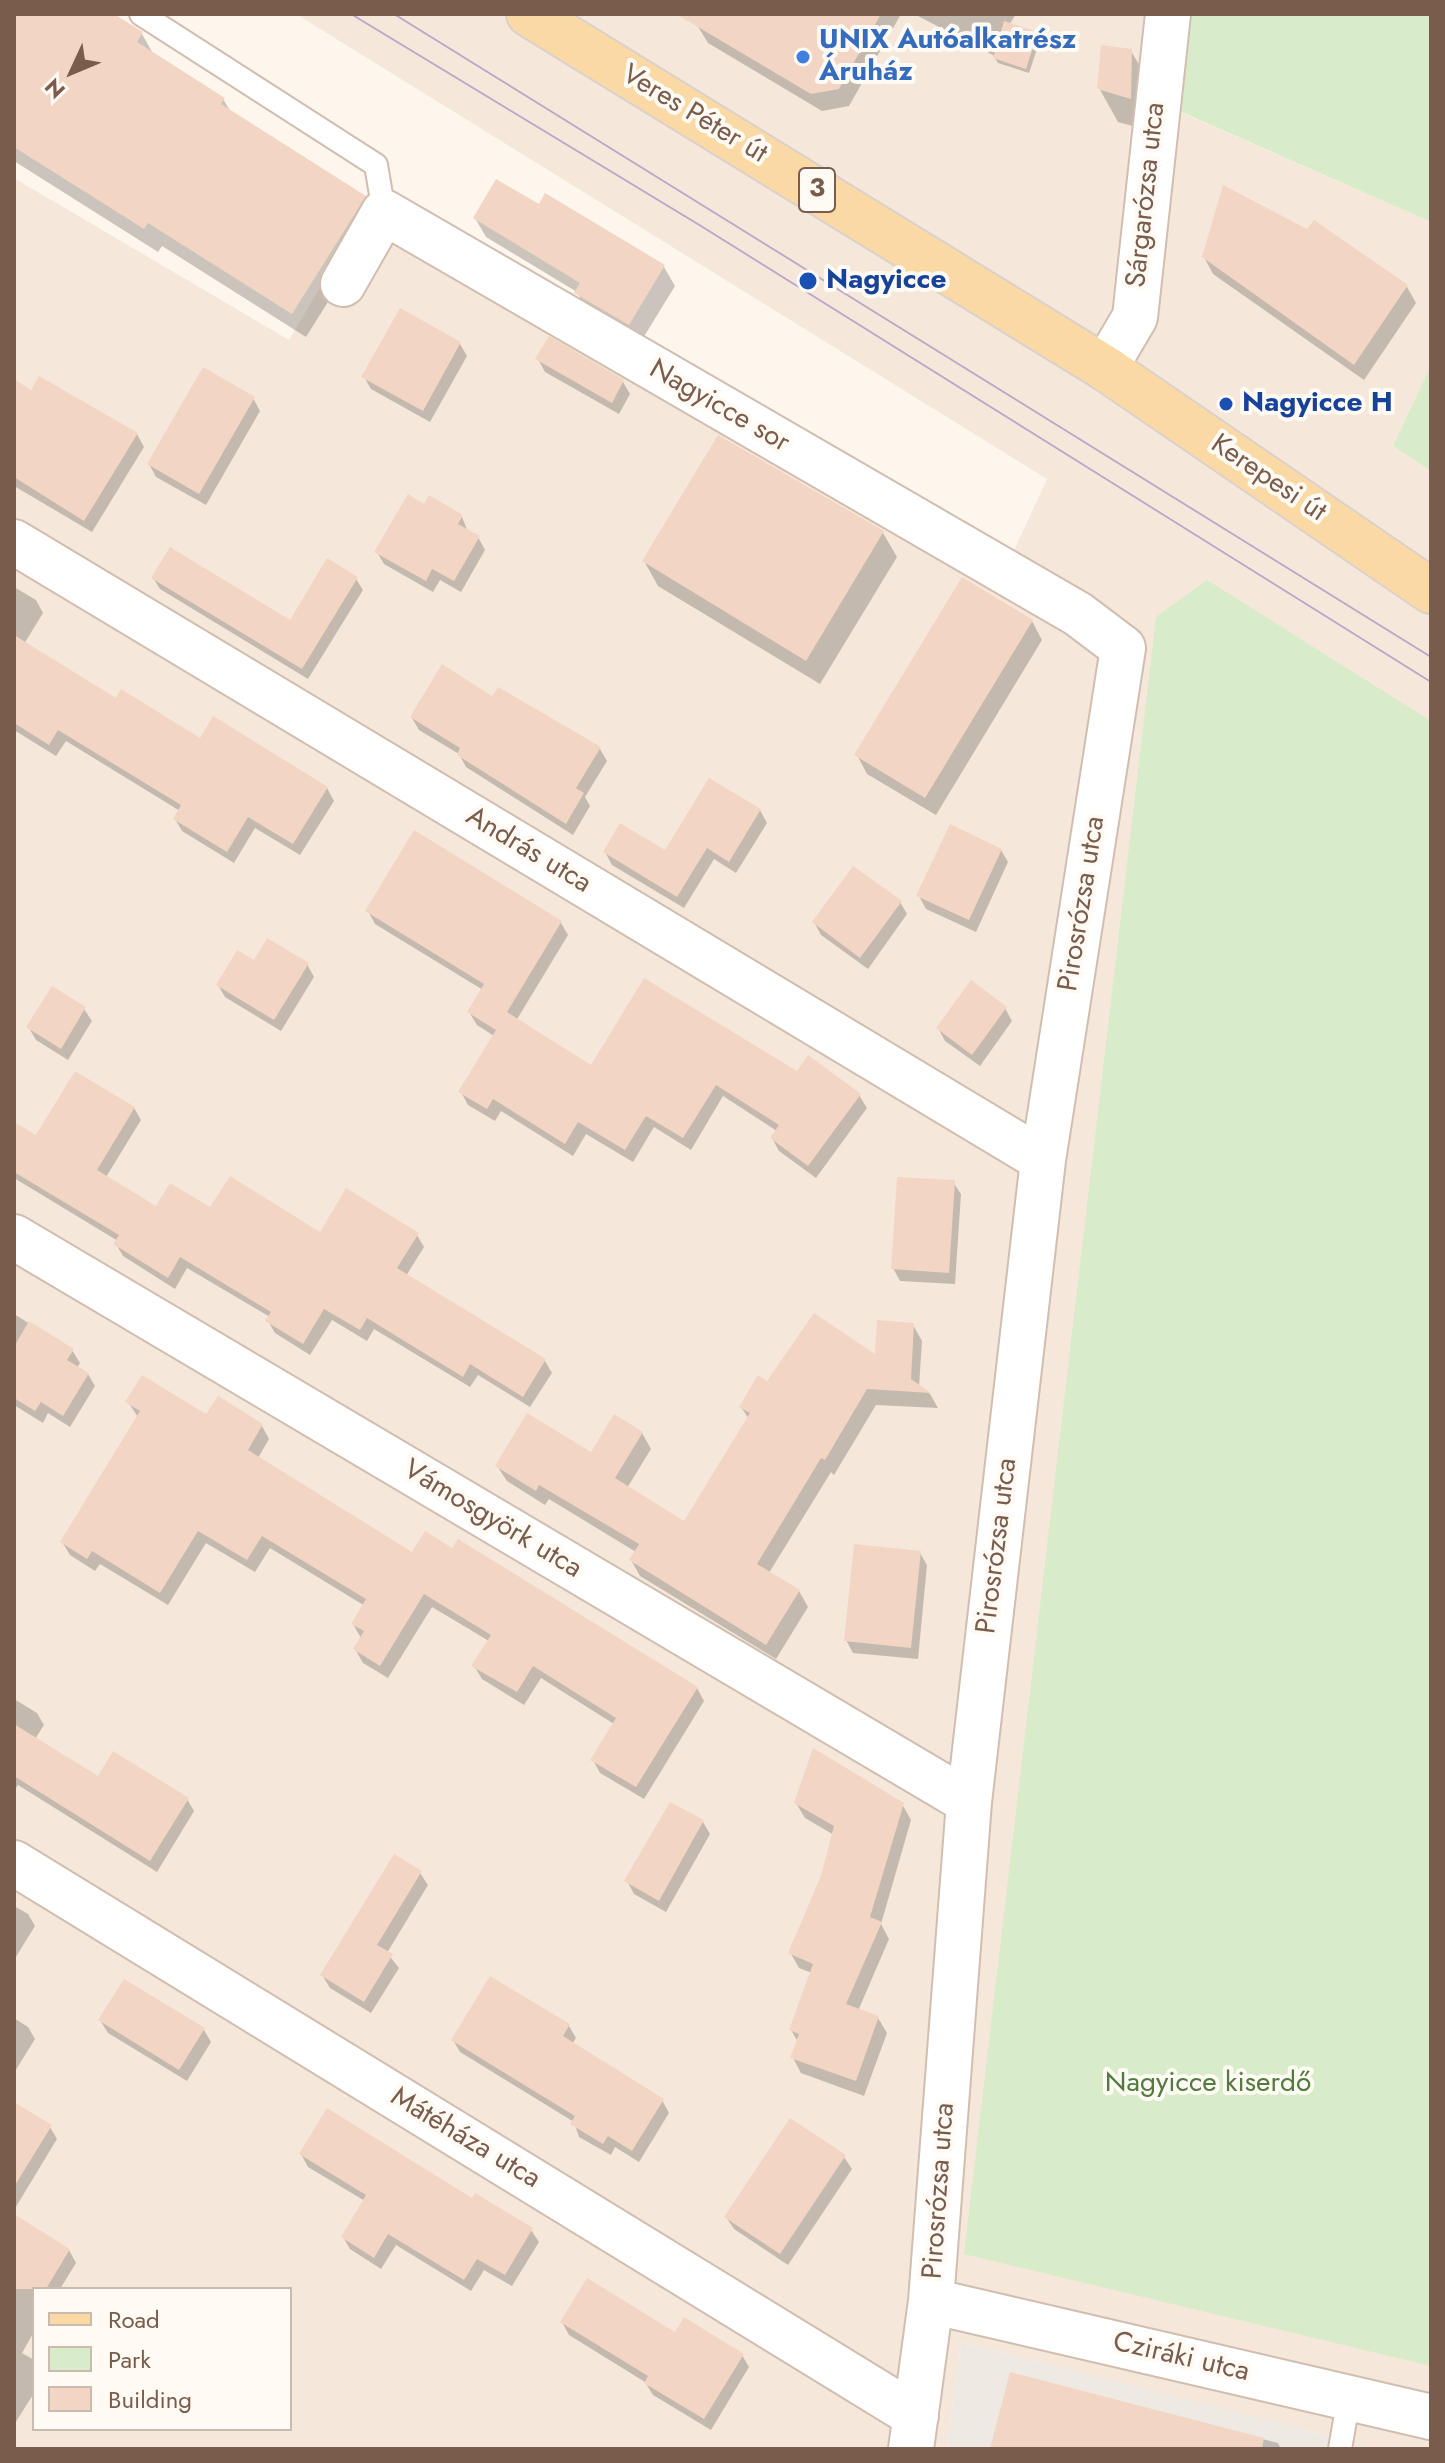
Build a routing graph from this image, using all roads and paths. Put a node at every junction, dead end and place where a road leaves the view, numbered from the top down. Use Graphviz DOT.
graph roads {
  1 [pos="141,14"];
  2 [pos="529,14"];
  3 [pos="1168,14"];
  4 [pos="384,212"];
  5 [pos="343,284"];
  6 [pos="1105,368"];
  7 [pos="14,542"];
  8 [pos="1431,591"];
  9 [pos="1123,648"];
  10 [pos="1043,1160"];
  11 [pos="14,1237"];
  12 [pos="969,1802"];
  13 [pos="14,1863"];
  14 [pos="931,2301"];
  15 [pos="1349,2397"];
  16 [pos="1431,2417"];
  17 [pos="914,2432"];
  18 [pos="1340,2449"];
  1 -- 4 [label="lane"];
  2 -- 6 [label="main road, Veres Péter út / 3"];
  3 -- 6 [label="street, Sárgarózsa utca"];
  4 -- 5 [label="street"];
  4 -- 9 [label="street, Nagyicce sor"];
  6 -- 8 [label="main road, Kerepesi út / 3"];
  7 -- 10 [label="street, András utca"];
  9 -- 10 [label="street, Pirosrózsa utca"];
  10 -- 12 [label="street, Pirosrózsa utca"];
  11 -- 12 [label="street, Vámosgyörk utca"];
  12 -- 14 [label="street, Pirosrózsa utca"];
  13 -- 17 [label="street, Mátéháza utca"];
  14 -- 15 [label="street, Cziráki utca"];
  14 -- 17 [label="street, Pirosrózsa utca"];
  15 -- 16 [label="street, Cziráki utca"];
  15 -- 18 [label="lane"];
}
